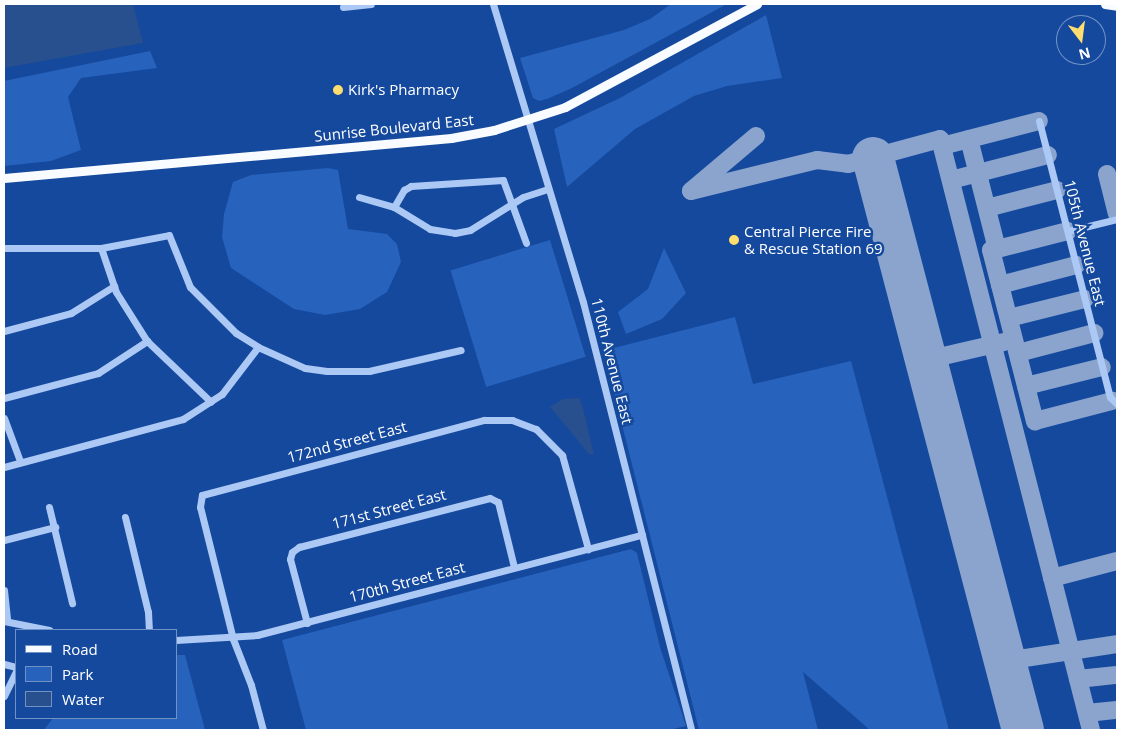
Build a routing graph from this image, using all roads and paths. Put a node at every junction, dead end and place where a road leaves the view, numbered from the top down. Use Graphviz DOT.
graph roads {
  1 [pos="371,4"];
  2 [pos="493,4"];
  3 [pos="757,4"];
  4 [pos="1105,4"];
  5 [pos="1117,6"];
  6 [pos="343,7"];
  7 [pos="527,121"];
  8 [pos="1039,121"];
  9 [pos="4,178"];
  10 [pos="548,189"];
  11 [pos="359,197"];
  12 [pos="513,202"];
  13 [pos="394,208"];
  14 [pos="1117,219"];
  15 [pos="1068,231"];
  16 [pos="526,243"];
  17 [pos="4,248"];
  18 [pos="101,248"];
  19 [pos="114,286"];
  20 [pos="4,331"];
  21 [pos="147,341"];
  22 [pos="258,348"];
  23 [pos="461,350"];
  24 [pos="4,398"];
  25 [pos="211,402"];
  26 [pos="1114,402"];
  27 [pos="4,418"];
  28 [pos="20,461"];
  29 [pos="4,467"];
  30 [pos="50,507"];
  31 [pos="125,517"];
  32 [pos="54,527"];
  33 [pos="642,536"];
  34 [pos="4,540"];
  35 [pos="588,548"];
  36 [pos="514,567"];
  37 [pos="4,590"];
  38 [pos="72,603"];
  39 [pos="5,621"];
  40 [pos="307,623"];
  41 [pos="44,629"];
  42 [pos="150,629"];
  43 [pos="233,639"];
  44 [pos="178,640"];
  45 [pos="15,673"];
  46 [pos="4,696"];
  47 [pos="262,730"];
  48 [pos="691,730"];
  1 -- 6 [label="street"];
  2 -- 7 [label="street, 110th Avenue East"];
  3 -- 7 [label="main road, Sunrise Boulevard East"];
  4 -- 5 [label="main road"];
  7 -- 9 [label="main road, Sunrise Boulevard East"];
  7 -- 10 [label="street, 110th Avenue East"];
  8 -- 15 [label="street, 105th Avenue East"];
  10 -- 12 [label="street"];
  10 -- 33 [label="street, 110th Avenue East"];
  11 -- 13 [label="street"];
  12 -- 13 [label="street"];
  12 -- 13 [label="street"];
  12 -- 16 [label="street"];
  14 -- 15 [label="street"];
  15 -- 26 [label="street, 105th Avenue East"];
  17 -- 18 [label="street"];
  18 -- 19 [label="street"];
  18 -- 22 [label="street"];
  19 -- 20 [label="street"];
  19 -- 21 [label="street"];
  21 -- 24 [label="street"];
  21 -- 25 [label="street"];
  22 -- 23 [label="street"];
  22 -- 25 [label="street"];
  25 -- 28 [label="street"];
  27 -- 28 [label="street"];
  28 -- 29 [label="street"];
  30 -- 32 [label="street"];
  31 -- 42 [label="street"];
  32 -- 34 [label="street"];
  32 -- 38 [label="street"];
  33 -- 35 [label="street, 170th Street East"];
  33 -- 48 [label="street, 110th Avenue East"];
  35 -- 36 [label="street, 170th Street East"];
  35 -- 43 [label="street, 172nd Street East"];
  36 -- 40 [label="street, 170th Street East"];
  36 -- 40 [label="street, 171st Street East"];
  37 -- 39 [label="street"];
  39 -- 41 [label="street"];
  40 -- 43 [label="street, 170th Street East"];
  43 -- 44 [label="street, 170th Street East"];
  43 -- 47 [label="street"];
  45 -- 46 [label="street"];
}
